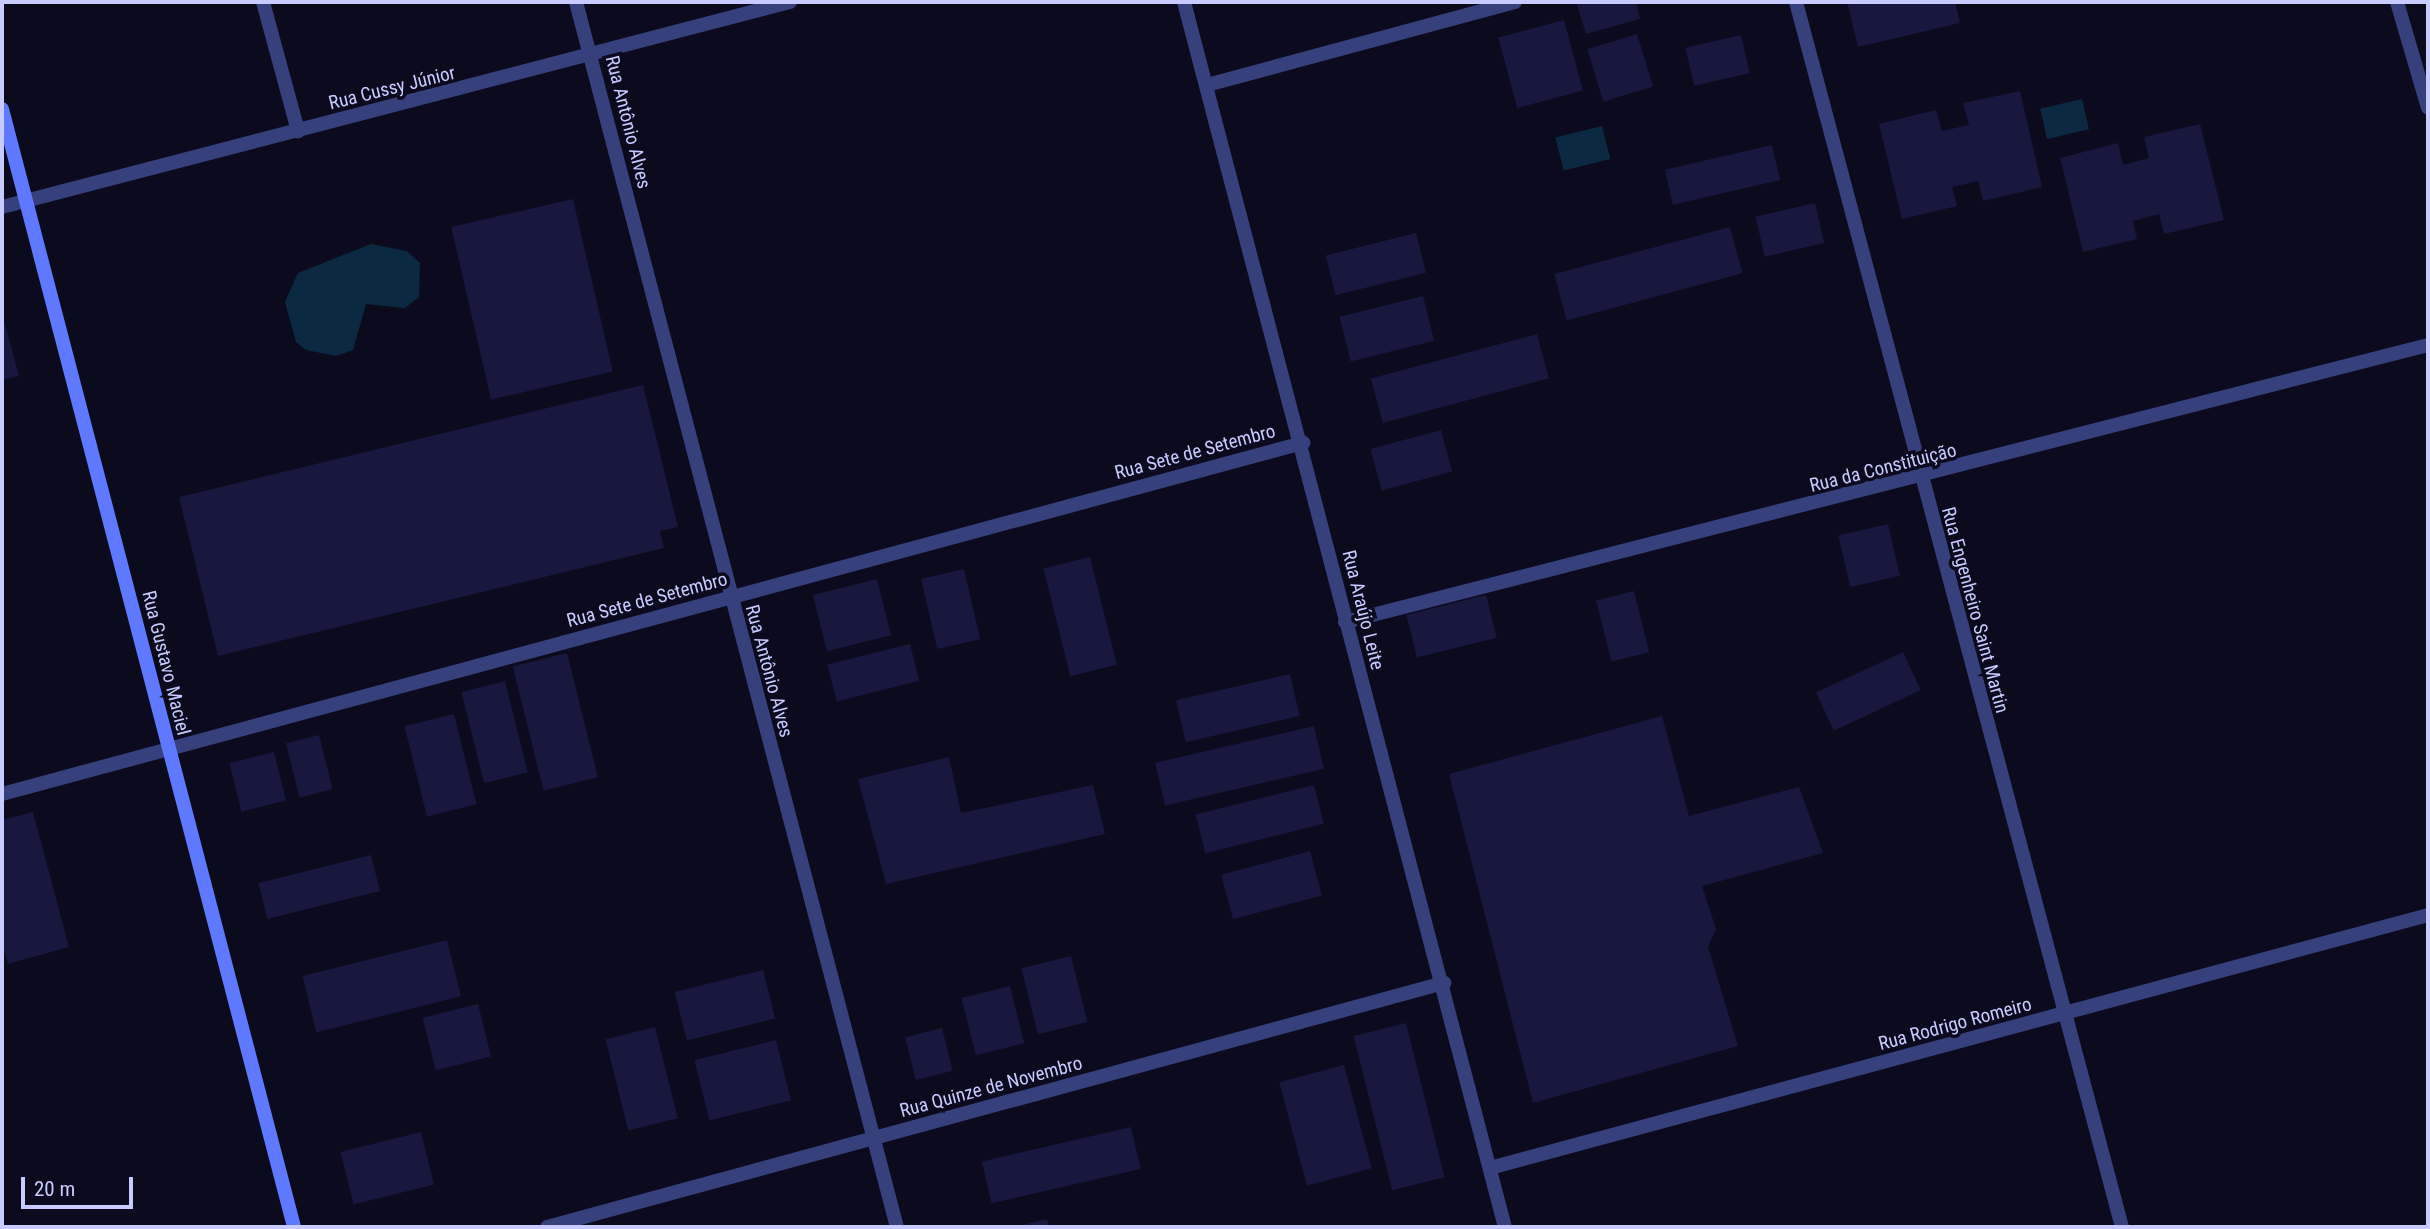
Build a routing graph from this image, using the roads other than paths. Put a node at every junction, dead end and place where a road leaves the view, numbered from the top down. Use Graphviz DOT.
graph roads {
  1 [pos="263,2"];
  2 [pos="576,2"];
  3 [pos="790,2"];
  4 [pos="1184,2"];
  5 [pos="1515,2"];
  6 [pos="1796,2"];
  7 [pos="2397,2"];
  8 [pos="592,58"];
  9 [pos="1207,85"];
  10 [pos="2428,108"];
  11 [pos="2,109"];
  12 [pos="298,131"];
  13 [pos="27,201"];
  14 [pos="2,207"];
  15 [pos="2428,345"];
  16 [pos="1303,443"];
  17 [pos="1919,479"];
  18 [pos="730,597"];
  19 [pos="1345,622"];
  20 [pos="169,751"];
  21 [pos="2,794"];
  22 [pos="2428,915"];
  23 [pos="1444,983"];
  24 [pos="2065,1014"];
  25 [pos="873,1139"];
  26 [pos="1490,1168"];
  27 [pos="294,1227"];
  28 [pos="547,1227"];
  29 [pos="897,1227"];
  30 [pos="1505,1227"];
  31 [pos="2122,1227"];
  1 -- 12 [label="street"];
  2 -- 8 [label="street, Rua Antônio Alves"];
  3 -- 8 [label="street, Rua Cussy Júnior"];
  4 -- 9 [label="street, Rua Araújo Leite"];
  5 -- 9 [label="street"];
  6 -- 17 [label="street, Rua Engenheiro Saint Martin"];
  7 -- 10 [label="street"];
  8 -- 12 [label="street, Rua Cussy Júnior"];
  8 -- 18 [label="street, Rua Antônio Alves"];
  9 -- 16 [label="street, Rua Araújo Leite"];
  11 -- 13 [label="street, Rua Gustavo Maciel"];
  12 -- 13 [label="street, Rua Cussy Júnior"];
  13 -- 14 [label="street, Rua Cussy Júnior"];
  13 -- 20 [label="street, Rua Gustavo Maciel"];
  15 -- 17 [label="street, Rua da Constituição"];
  16 -- 18 [label="street, Rua Sete de Setembro"];
  16 -- 19 [label="street, Rua Araújo Leite"];
  17 -- 19 [label="street, Rua da Constituição"];
  17 -- 24 [label="street, Rua Engenheiro Saint Martin"];
  18 -- 20 [label="street, Rua Sete de Setembro"];
  18 -- 25 [label="street, Rua Antônio Alves"];
  19 -- 23 [label="street, Rua Araújo Leite"];
  20 -- 21 [label="street, Rua Sete de Setembro"];
  20 -- 27 [label="street, Rua Gustavo Maciel"];
  22 -- 24 [label="street, Rua Rodrigo Romeiro"];
  23 -- 25 [label="street, Rua Quinze de Novembro"];
  23 -- 26 [label="street, Rua Araújo Leite"];
  24 -- 26 [label="street, Rua Rodrigo Romeiro"];
  24 -- 31 [label="street, Rua Engenheiro Saint Martin"];
  25 -- 28 [label="street, Rua Quinze de Novembro"];
  25 -- 29 [label="street, Rua Antônio Alves"];
  26 -- 30 [label="street, Rua Araújo Leite"];
}
